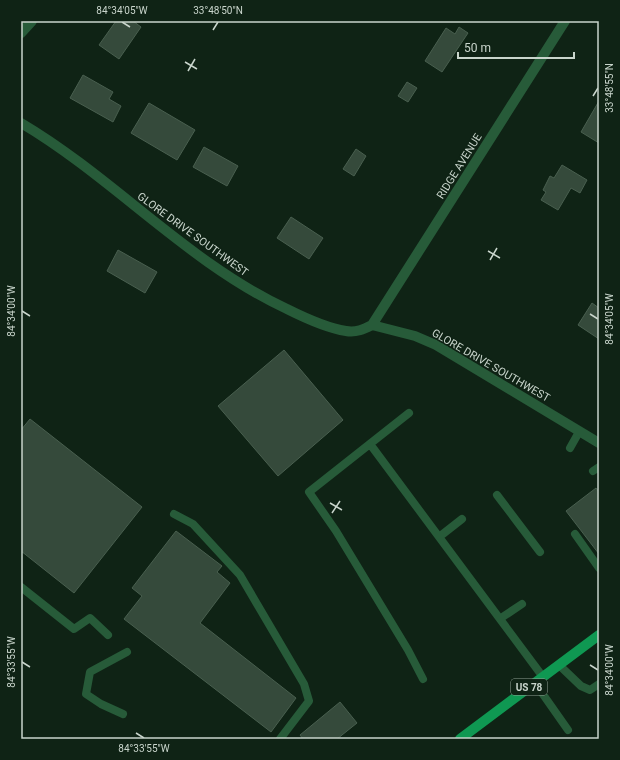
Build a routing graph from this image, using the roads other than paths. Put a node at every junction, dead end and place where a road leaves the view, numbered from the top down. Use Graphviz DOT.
graph roads {
  1 [pos="32,21"];
  2 [pos="565,21"];
  3 [pos="21,33"];
  4 [pos="21,123"];
  5 [pos="372,324"];
  6 [pos="409,413"];
  7 [pos="579,432"];
  8 [pos="370,444"];
  9 [pos="599,444"];
  10 [pos="570,448"];
  11 [pos="497,495"];
  12 [pos="174,514"];
  13 [pos="462,519"];
  14 [pos="575,534"];
  15 [pos="438,537"];
  16 [pos="540,552"];
  17 [pos="599,568"];
  18 [pos="21,587"];
  19 [pos="522,604"];
  20 [pos="501,618"];
  21 [pos="108,635"];
  22 [pos="599,635"];
  23 [pos="128,652"];
  24 [pos="559,665"];
  25 [pos="423,679"];
  26 [pos="539,680"];
  27 [pos="599,684"];
  28 [pos="123,714"];
  29 [pos="568,730"];
  30 [pos="280,739"];
  31 [pos="460,739"];
  1 -- 3 [label="street"];
  2 -- 5 [label="street, RIDGE AVENUE"];
  4 -- 5 [label="street, GLORE DRIVE SOUTHWEST"];
  5 -- 7 [label="street, GLORE DRIVE SOUTHWEST"];
  6 -- 8 [label="lane"];
  7 -- 9 [label="street, GLORE DRIVE SOUTHWEST"];
  7 -- 10 [label="lane"];
  8 -- 15 [label="lane"];
  8 -- 25 [label="lane"];
  11 -- 16 [label="lane"];
  12 -- 30 [label="lane"];
  13 -- 15 [label="lane"];
  14 -- 17 [label="lane"];
  15 -- 20 [label="lane"];
  18 -- 21 [label="lane"];
  19 -- 20 [label="lane"];
  20 -- 26 [label="lane"];
  22 -- 24 [label="main road, US 78"];
  23 -- 28 [label="lane"];
  24 -- 26 [label="main road, US 78"];
  24 -- 27 [label="lane"];
  26 -- 29 [label="lane"];
  26 -- 31 [label="main road, US 78"];
}
